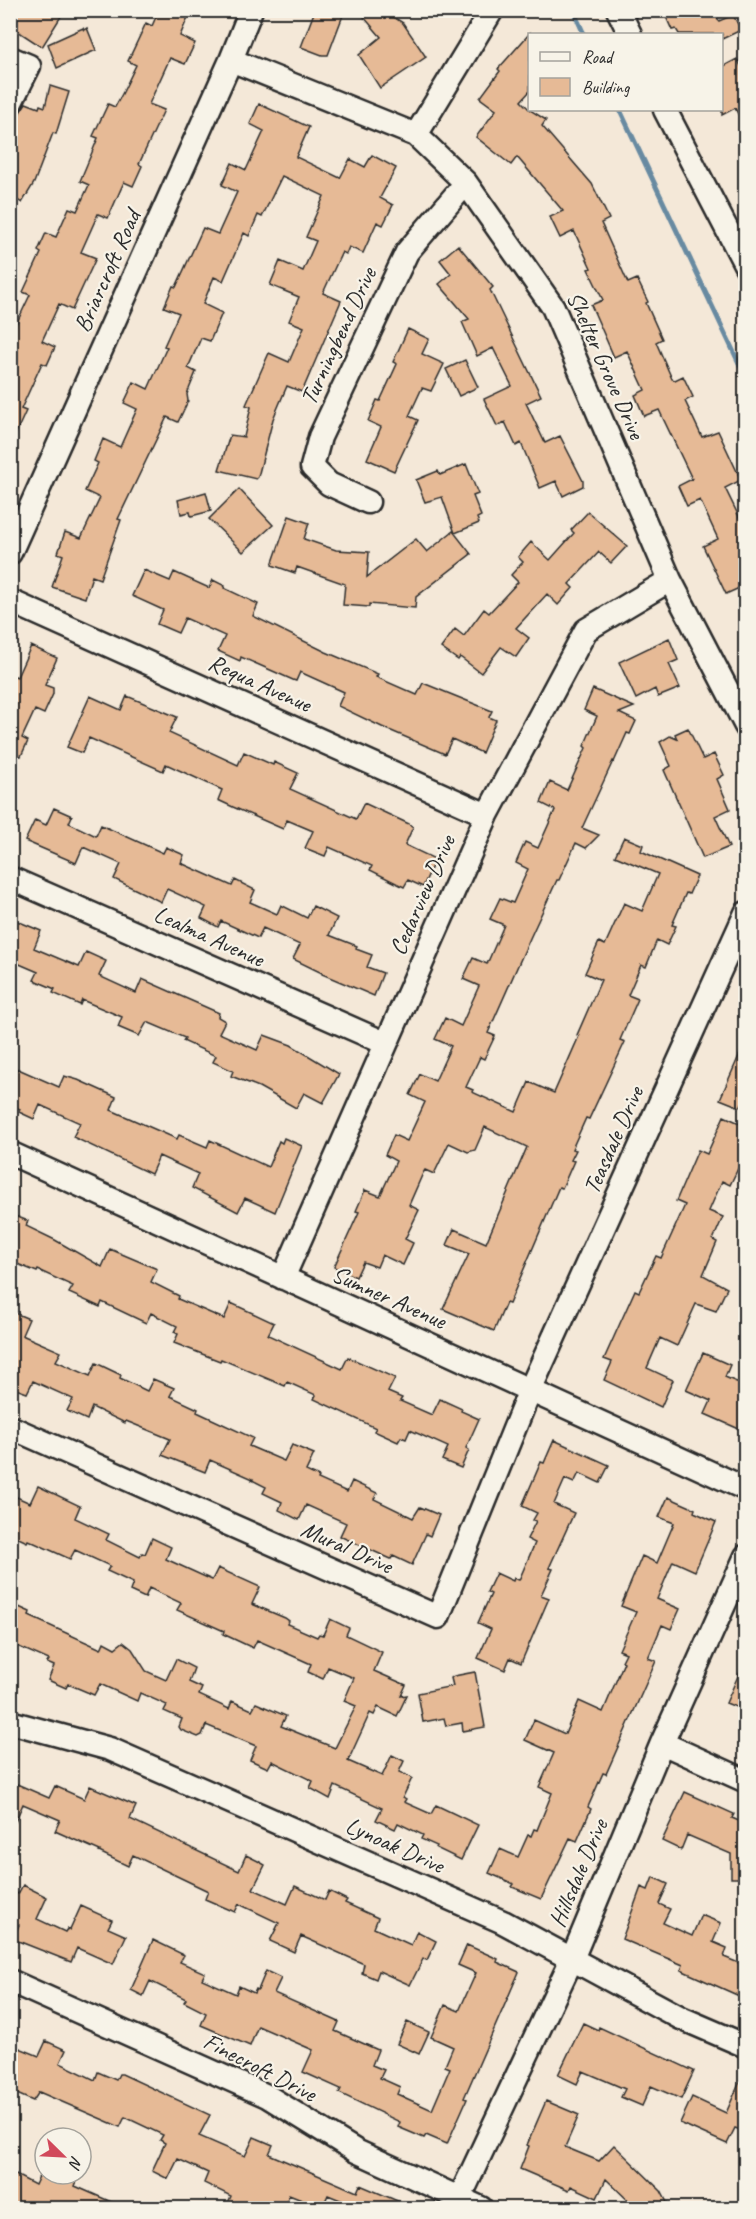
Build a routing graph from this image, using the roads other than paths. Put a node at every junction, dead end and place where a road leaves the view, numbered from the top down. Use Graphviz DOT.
graph roads {
  1 [pos="251,10"];
  2 [pos="492,10"];
  3 [pos="618,10"];
  4 [pos="630,33"];
  5 [pos="10,58"];
  6 [pos="231,60"];
  7 [pos="10,104"];
  8 [pos="666,111"];
  9 [pos="416,135"];
  10 [pos="466,183"];
  11 [pos="746,266"];
  12 [pos="368,502"];
  13 [pos="10,553"];
  14 [pos="670,580"];
  15 [pos="10,601"];
  16 [pos="746,726"];
  17 [pos="487,815"];
  18 [pos="10,878"];
  19 [pos="746,913"];
  20 [pos="385,1043"];
  21 [pos="10,1153"];
  22 [pos="283,1278"];
  23 [pos="530,1390"];
  24 [pos="10,1427"];
  25 [pos="746,1489"];
  26 [pos="746,1556"];
  27 [pos="10,1722"];
  28 [pos="662,1743"];
  29 [pos="746,1781"];
  30 [pos="572,1959"];
  31 [pos="10,1981"];
  32 [pos="746,2046"];
  33 [pos="457,2204"];
  34 [pos="481,2208"];
  1 -- 6 [label="street, Briarcroft Road"];
  2 -- 9 [label="street"];
  3 -- 4 [label="street"];
  5 -- 7 [label="street"];
  6 -- 9 [label="street, Shelter Grove Drive"];
  6 -- 13 [label="street, Briarcroft Road"];
  8 -- 11 [label="street"];
  9 -- 10 [label="street, Shelter Grove Drive"];
  10 -- 12 [label="street, Turningbend Drive"];
  10 -- 14 [label="street, Shelter Grove Drive"];
  14 -- 16 [label="street, Shelter Grove Drive"];
  14 -- 17 [label="street, Cedarview Drive"];
  15 -- 17 [label="street, Requa Avenue"];
  17 -- 20 [label="street, Cedarview Drive"];
  18 -- 20 [label="street, Lealma Avenue"];
  19 -- 23 [label="street, Teasdale Drive"];
  20 -- 22 [label="street, Cedarview Drive"];
  21 -- 22 [label="street, Sumner Avenue"];
  22 -- 23 [label="street, Sumner Avenue"];
  23 -- 24 [label="street, Mural Drive"];
  23 -- 25 [label="street, Sumner Avenue"];
  26 -- 28 [label="street, Hillsdale Drive"];
  27 -- 30 [label="street, Lynoak Drive"];
  28 -- 29 [label="street"];
  28 -- 30 [label="street, Hillsdale Drive"];
  30 -- 32 [label="street, Lynoak Drive"];
  30 -- 33 [label="street, Hillsdale Drive"];
  31 -- 33 [label="street, Finecroft Drive"];
  33 -- 34 [label="street, Finecroft Drive"];
}
